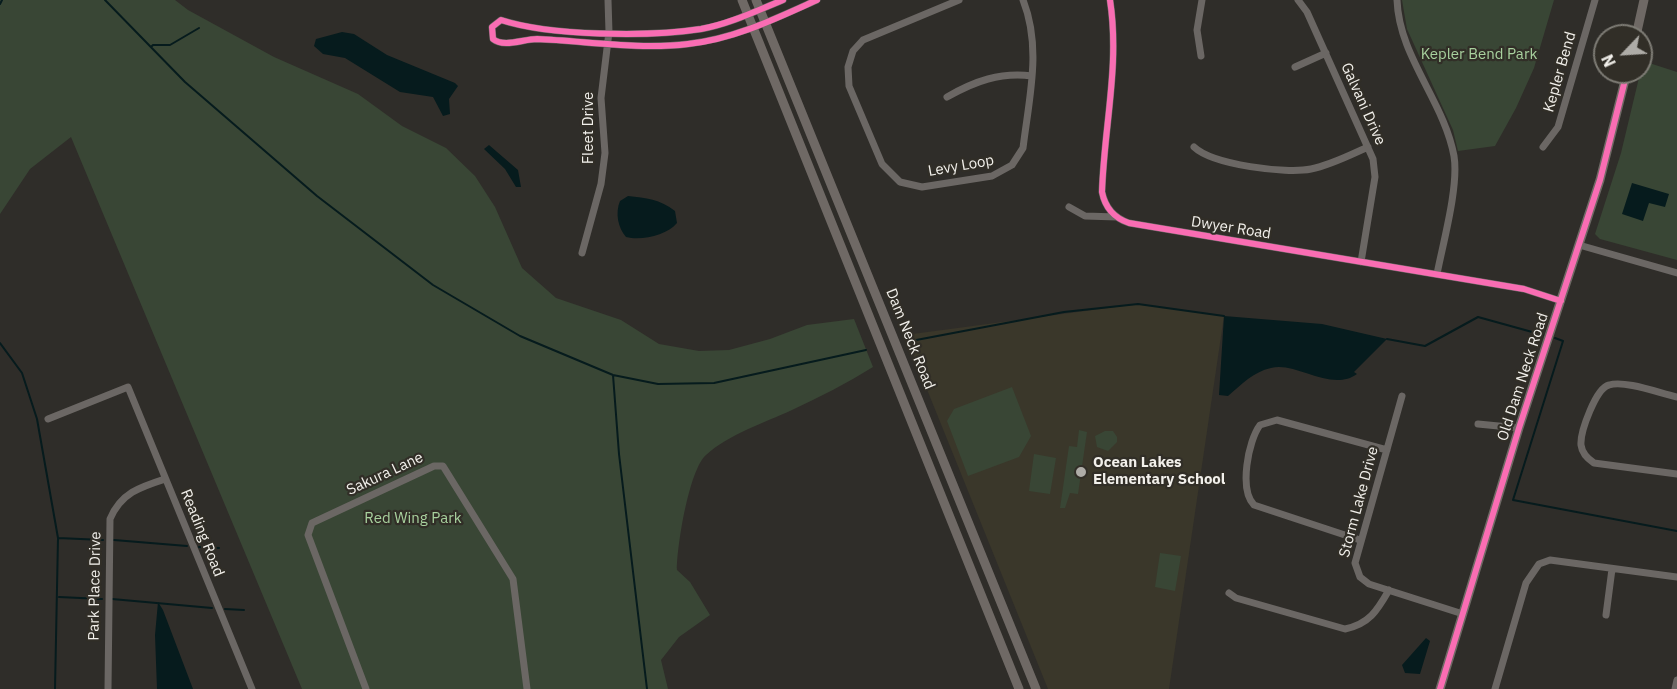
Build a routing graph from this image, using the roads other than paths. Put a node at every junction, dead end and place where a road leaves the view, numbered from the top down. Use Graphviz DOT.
graph roads {
  1 [pos="608,0"];
  2 [pos="742,0"];
  3 [pos="783,0"];
  4 [pos="817,0"];
  5 [pos="959,0"];
  6 [pos="1023,0"];
  7 [pos="1110,0"];
  8 [pos="1202,0"];
  9 [pos="1298,0"];
  10 [pos="1397,0"];
  11 [pos="1595,0"];
  12 [pos="1644,0"];
  13 [pos="758,5"];
  14 [pos="748,15"];
  15 [pos="766,23"];
  16 [pos="1639,24"];
  17 [pos="754,28"];
  18 [pos="609,32"];
  19 [pos="608,44"];
  20 [pos="1326,53"];
  21 [pos="1201,56"];
  22 [pos="1294,67"];
  23 [pos="1032,76"];
  24 [pos="1624,84"];
  25 [pos="947,97"];
  26 [pos="1194,147"];
  27 [pos="1368,147"];
  28 [pos="1543,147"];
  29 [pos="1069,207"];
  30 [pos="1117,217"];
  31 [pos="1580,245"];
  32 [pos="582,253"];
  33 [pos="1361,262"];
  34 [pos="1677,273"];
  35 [pos="1437,274"];
  36 [pos="1561,300"];
  37 [pos="1402,396"];
  38 [pos="1677,397"];
  39 [pos="48,419"];
  40 [pos="1478,424"];
  41 [pos="1519,428"];
  42 [pos="1387,450"];
  43 [pos="1677,474"];
  44 [pos="165,479"];
  45 [pos="972,531"];
  46 [pos="958,536"];
  47 [pos="1360,540"];
  48 [pos="1612,569"];
  49 [pos="1677,577"];
  50 [pos="1389,590"];
  51 [pos="1229,593"];
  52 [pos="1463,614"];
  53 [pos="1606,615"];
  54 [pos="1677,680"];
  55 [pos="108,689"];
  56 [pos="252,689"];
  57 [pos="366,689"];
  58 [pos="527,689"];
  59 [pos="1019,689"];
  60 [pos="1036,689"];
  61 [pos="1440,689"];
  62 [pos="1496,689"];
  63 [pos="1675,689"];
  1 -- 18 [label="street, Fleet Drive"];
  2 -- 14 [label="main road, Dam Neck Road"];
  3 -- 13 [label="street"];
  4 -- 15 [label="street"];
  5 -- 23 [label="street, Levy Loop"];
  6 -- 23 [label="street, Levy Loop"];
  7 -- 30 [label="street"];
  8 -- 21 [label="street"];
  9 -- 20 [label="street, Galvani Drive"];
  10 -- 35 [label="street"];
  11 -- 28 [label="street, Kepler Bend"];
  12 -- 16 [label="main road"];
  13 -- 14 [label="street"];
  13 -- 15 [label="main road, Dam Neck Road"];
  14 -- 17 [label="main road, Dam Neck Road"];
  14 -- 18 [label="street"];
  15 -- 17 [label="street"];
  15 -- 45 [label="main road, Dam Neck Road"];
  17 -- 19 [label="street"];
  17 -- 46 [label="main road, Dam Neck Road"];
  18 -- 19 [label="street, Fleet Drive"];
  18 -- 19 [label="street"];
  19 -- 32 [label="street, Fleet Drive"];
  20 -- 22 [label="street"];
  20 -- 27 [label="street, Galvani Drive"];
  23 -- 25 [label="street"];
  24 -- 31 [label="main road, Old Dam Neck Road"];
  26 -- 27 [label="street"];
  27 -- 33 [label="street, Galvani Drive"];
  29 -- 30 [label="street, Dwyer Road"];
  30 -- 33 [label="street, Dwyer Road"];
  31 -- 34 [label="street"];
  31 -- 36 [label="main road, Old Dam Neck Road"];
  33 -- 35 [label="street, Dwyer Road"];
  35 -- 36 [label="street, Dwyer Road"];
  36 -- 41 [label="main road, Old Dam Neck Road"];
  37 -- 42 [label="street, Storm Lake Drive"];
  38 -- 43 [label="street"];
  39 -- 44 [label="street, Reading Road"];
  40 -- 41 [label="street"];
  41 -- 52 [label="main road, Old Dam Neck Road"];
  42 -- 47 [label="street, Storm Lake Drive"];
  42 -- 47 [label="street"];
  44 -- 55 [label="street, Park Place Drive"];
  44 -- 56 [label="street, Reading Road"];
  45 -- 46 [label="main road"];
  45 -- 60 [label="main road, Dam Neck Road"];
  46 -- 59 [label="main road, Dam Neck Road"];
  47 -- 50 [label="street, Storm Lake Drive"];
  48 -- 49 [label="street"];
  48 -- 53 [label="street"];
  48 -- 62 [label="street"];
  50 -- 51 [label="street"];
  50 -- 52 [label="street, Storm Lake Drive"];
  52 -- 61 [label="main road, Old Dam Neck Road"];
  54 -- 63 [label="street"];
  57 -- 58 [label="street, Sakura Lane"];
}
